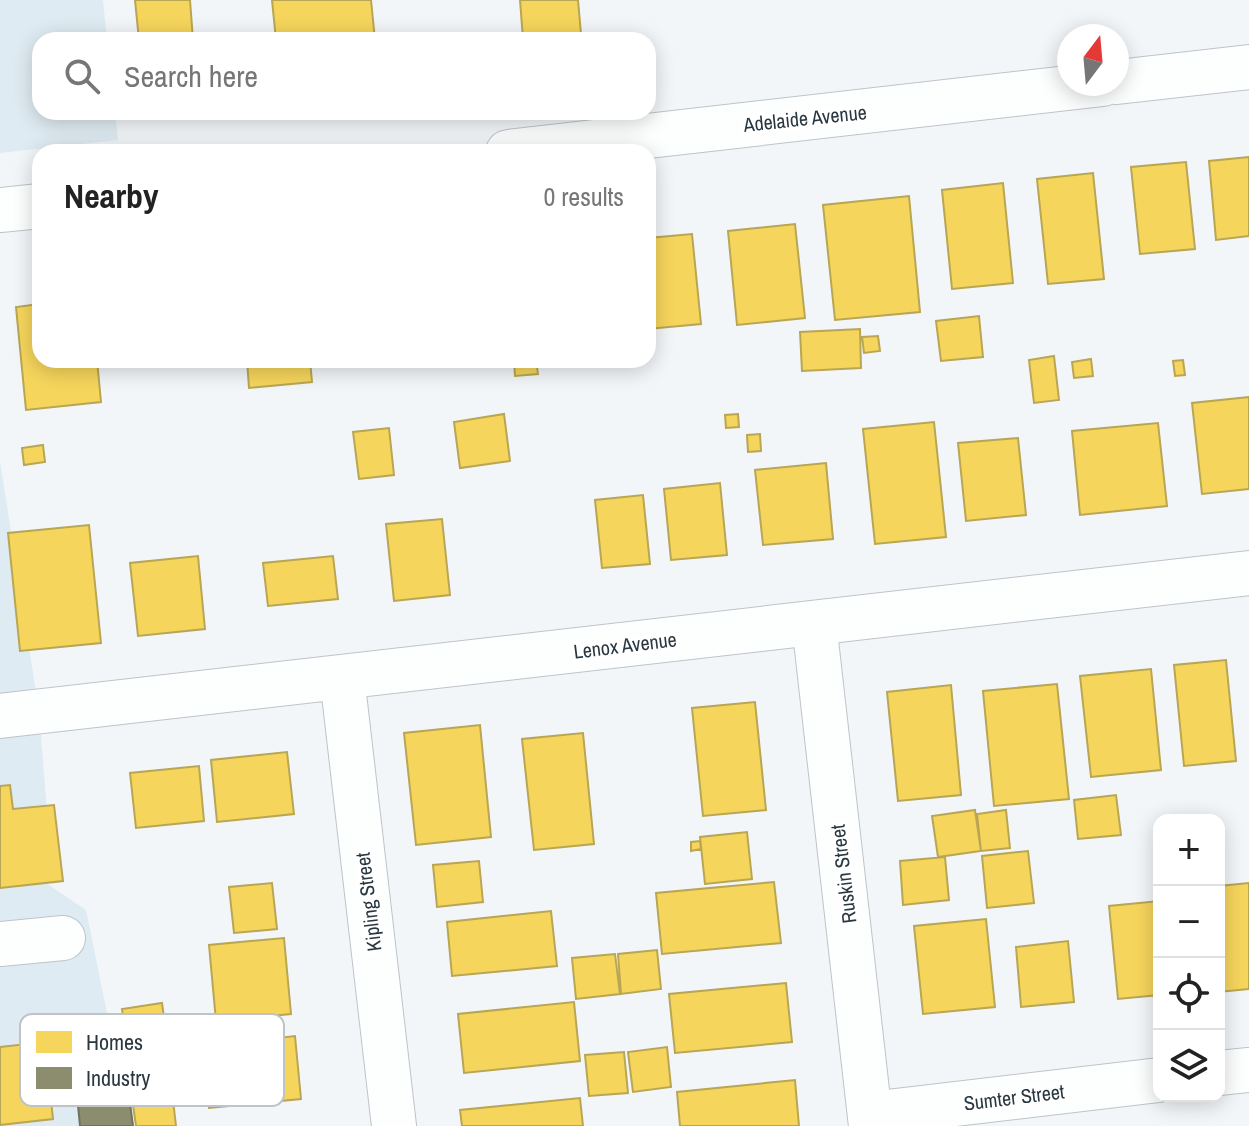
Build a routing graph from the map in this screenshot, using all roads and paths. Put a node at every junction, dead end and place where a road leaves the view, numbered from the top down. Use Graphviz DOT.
graph roads {
  1 [pos="1249,67"];
  2 [pos="1129,81"];
  3 [pos="1057,89"];
  4 [pos="578,144"];
  5 [pos="32,207"];
  6 [pos="0,210"];
  7 [pos="1249,573"];
  8 [pos="814,623"];
  9 [pos="342,677"];
  10 [pos="0,716"];
  11 [pos="63,938"];
  12 [pos="0,944"];
  13 [pos="1249,1070"];
  14 [pos="1225,1072"];
  15 [pos="1153,1081"];
  16 [pos="871,1120"];
  17 [pos="394,1126"];
  1 -- 2 [label="street"];
  3 -- 4 [label="street, Adelaide Avenue"];
  5 -- 6 [label="street"];
  7 -- 8 [label="street, Lenox Avenue"];
  8 -- 9 [label="street, Lenox Avenue"];
  8 -- 16 [label="street, Ruskin Street"];
  9 -- 10 [label="street, Lenox Avenue"];
  9 -- 17 [label="street, Kipling Street"];
  11 -- 12 [label="street"];
  13 -- 14 [label="street"];
  15 -- 16 [label="street, Sumter Street"];
}
